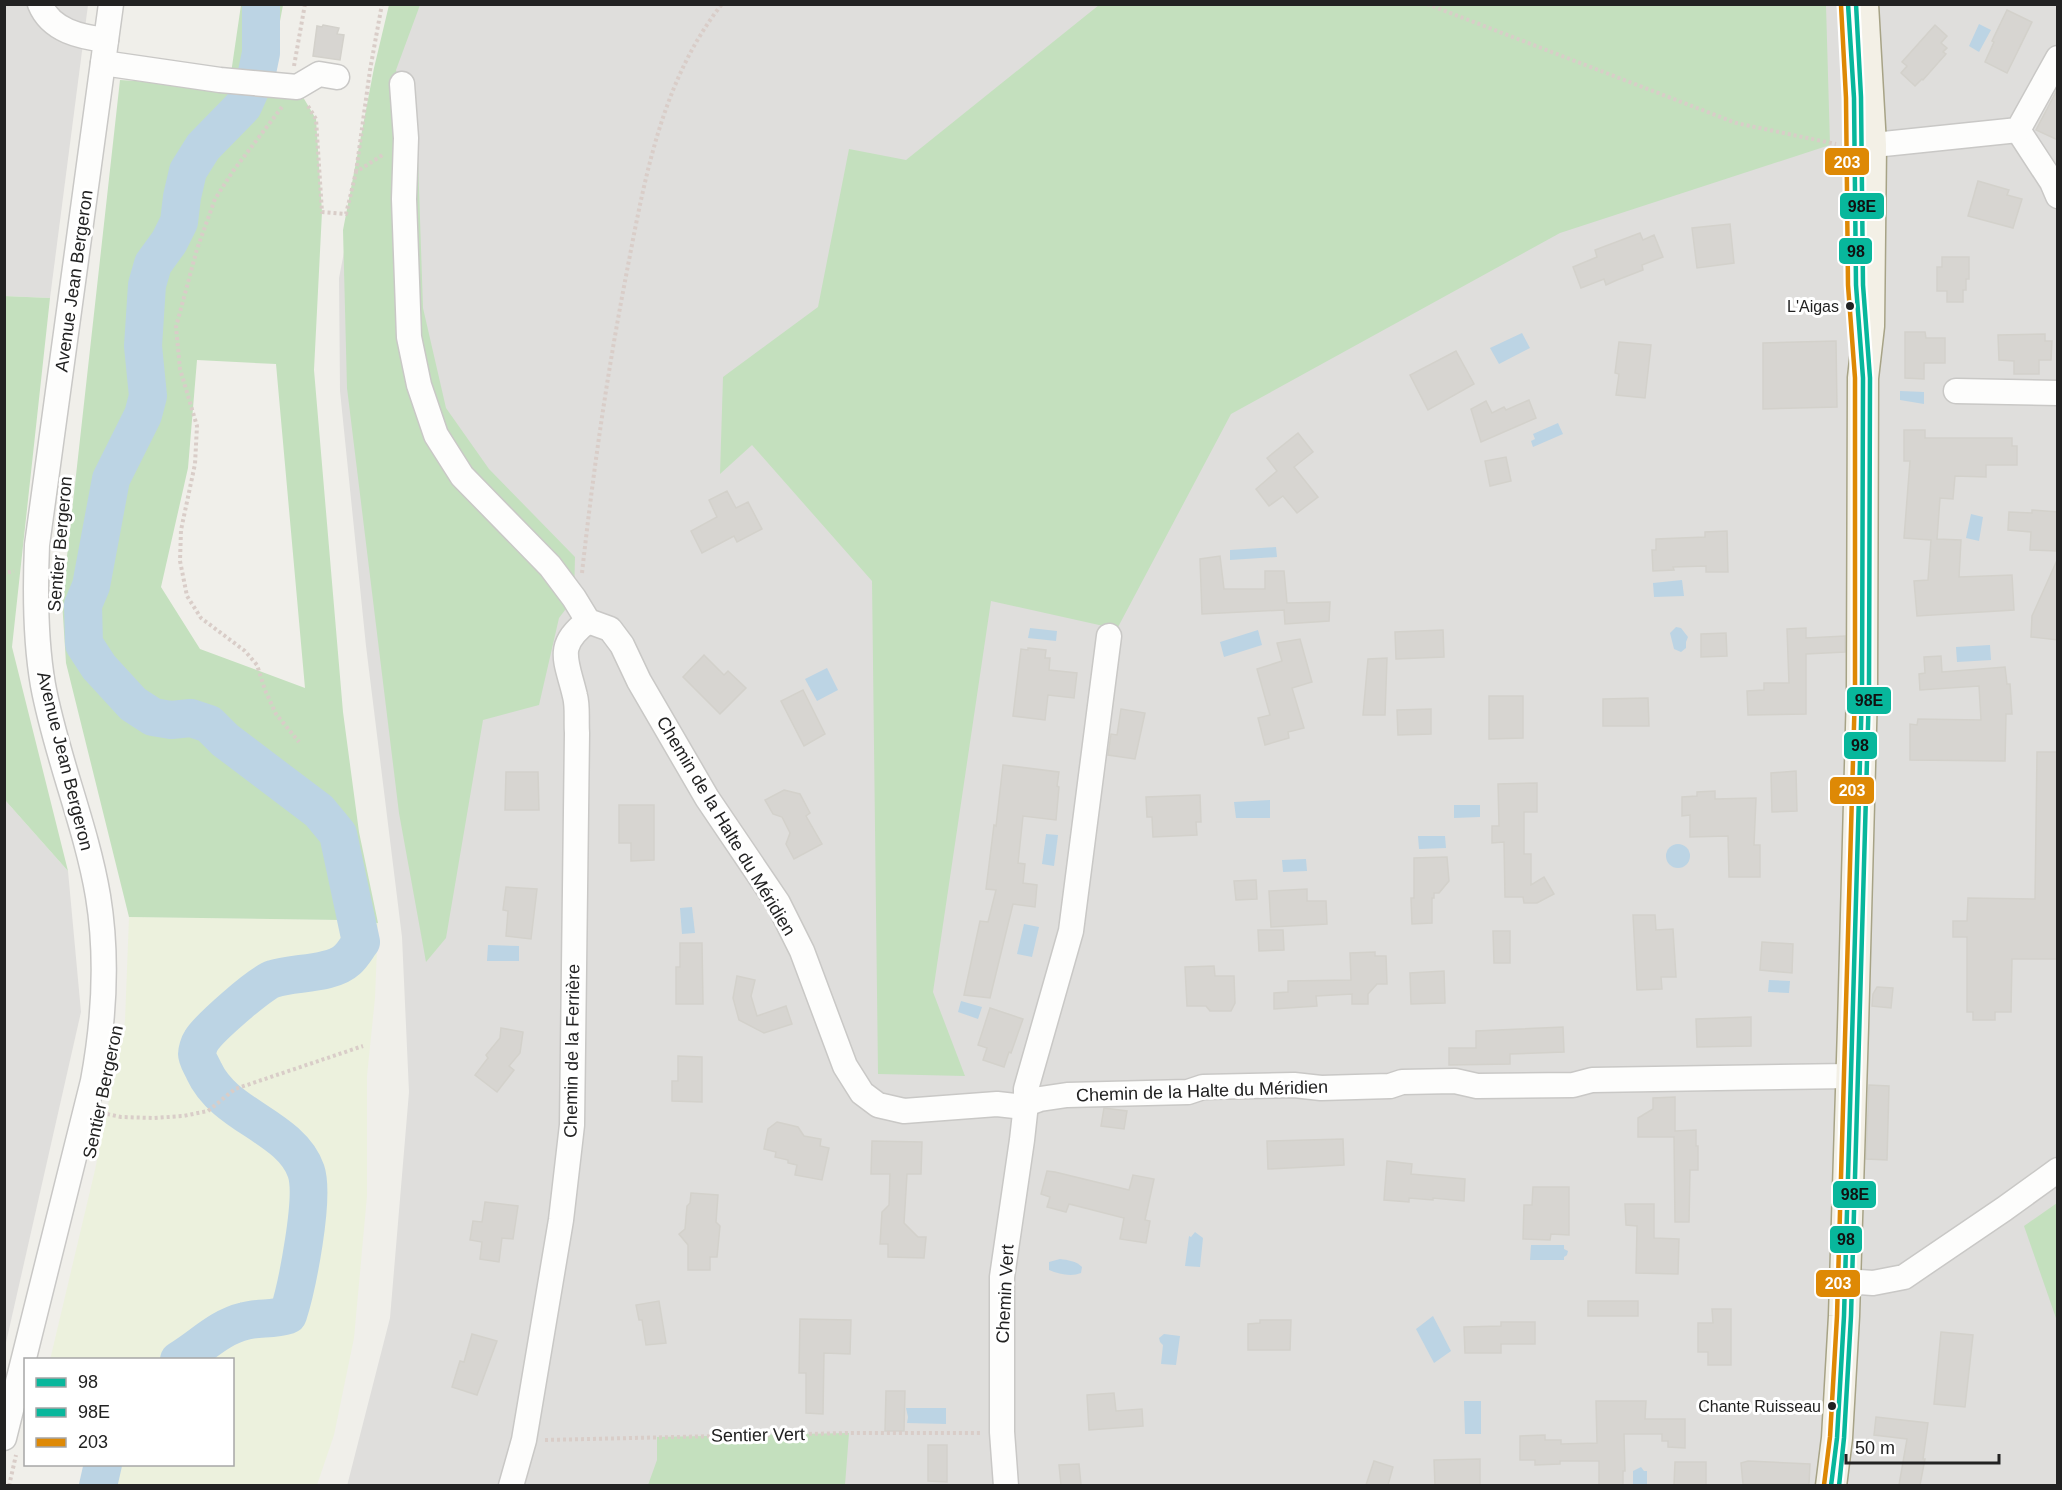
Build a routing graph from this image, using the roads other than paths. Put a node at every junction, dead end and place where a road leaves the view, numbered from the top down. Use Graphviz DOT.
graph roads {
  1 [pos="40,4"];
  2 [pos="111,4"];
  3 [pos="1848,4"];
  4 [pos="1863,4"];
  5 [pos="105,52"];
  6 [pos="2058,58"];
  7 [pos="337,76"];
  8 [pos="402,84"];
  9 [pos="2018,130"];
  10 [pos="1863,146"];
  11 [pos="2058,196"];
  12 [pos="1956,390"];
  13 [pos="2058,393"];
  14 [pos="588,621"];
  15 [pos="1109,636"];
  16 [pos="1850,1076"];
  17 [pos="1026,1104"];
  18 [pos="2058,1170"];
  19 [pos="1845,1281"];
  20 [pos="4,1438"];
  21 [pos="511,1485"];
  22 [pos="1006,1485"];
  23 [pos="1831,1485"];
  1 -- 5 [label="street"];
  2 -- 5 [label="street, Avenue Jean Bergeron"];
  3 -- 10 [label="main road"];
  4 -- 10 [label="main road"];
  5 -- 7 [label="street"];
  5 -- 20 [label="street, Avenue Jean Bergeron"];
  6 -- 9 [label="street"];
  8 -- 14 [label="street"];
  9 -- 10 [label="street"];
  9 -- 11 [label="street"];
  10 -- 16 [label="main road"];
  12 -- 13 [label="street"];
  14 -- 17 [label="street, Chemin de la Halte du Méridien"];
  14 -- 21 [label="street, Chemin de la Ferrière"];
  15 -- 17 [label="street, Chemin Vert"];
  16 -- 17 [label="street, Chemin de la Halte du Méridien"];
  16 -- 19 [label="main road"];
  17 -- 22 [label="street, Chemin Vert"];
  18 -- 19 [label="street"];
  19 -- 23 [label="main road"];
}
